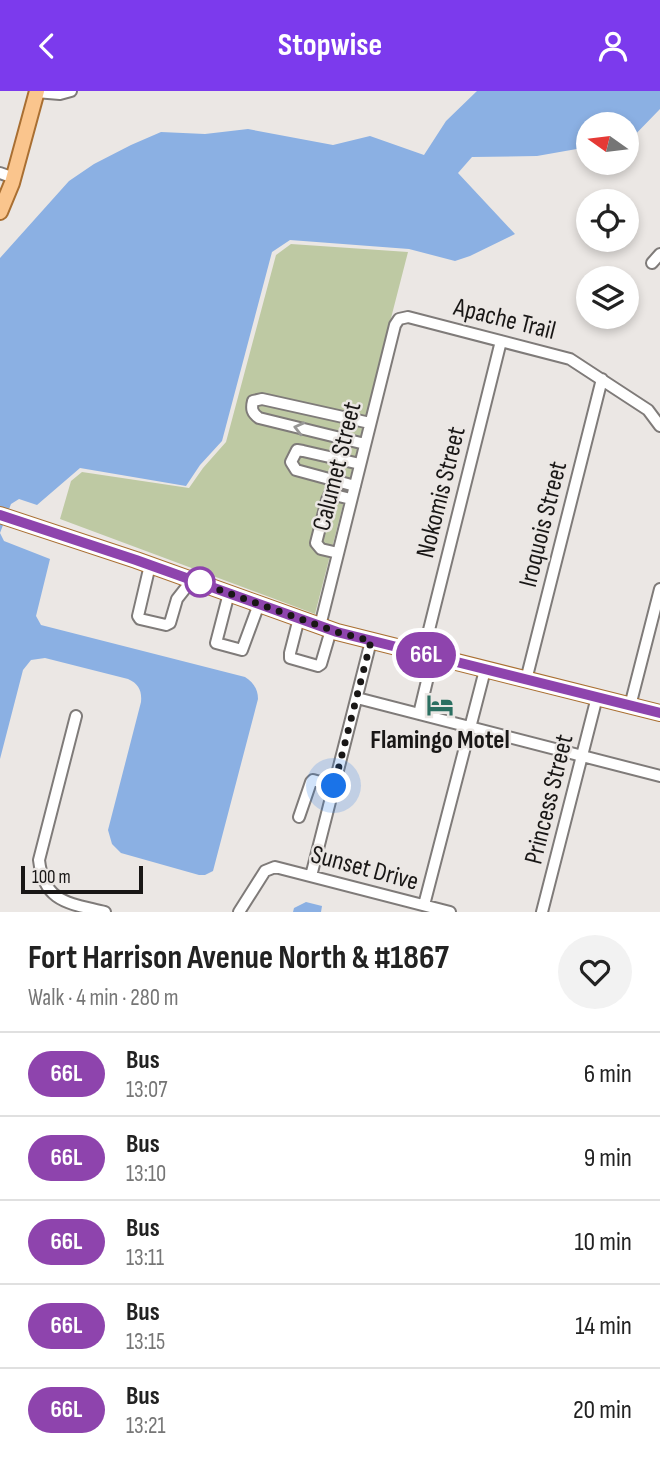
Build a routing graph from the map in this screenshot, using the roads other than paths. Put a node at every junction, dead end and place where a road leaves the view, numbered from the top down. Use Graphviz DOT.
graph roads {
  1 [pos="71,91"];
  2 [pos="37,92"];
  3 [pos="7,175"];
  4 [pos="0,212"];
  5 [pos="660,254"];
  6 [pos="652,263"];
  7 [pos="399,319"];
  8 [pos="501,341"];
  9 [pos="602,379"];
  10 [pos="370,423"];
  11 [pos="660,426"];
  12 [pos="365,444"];
  13 [pos="360,464"];
  14 [pos="355,486"];
  15 [pos="351,499"];
  16 [pos="6,517"];
  17 [pos="338,553"];
  18 [pos="150,565"];
  19 [pos="192,580"];
  20 [pos="660,589"];
  21 [pos="229,593"];
  22 [pos="259,604"];
  23 [pos="297,626"];
  24 [pos="326,633"];
  25 [pos="371,641"];
  26 [pos="428,655"];
  27 [pos="485,670"];
  28 [pos="526,680"];
  29 [pos="357,698"];
  30 [pos="597,698"];
  31 [pos="631,706"];
  32 [pos="450,710"];
  33 [pos="660,713"];
  34 [pos="419,714"];
  35 [pos="76,716"];
  36 [pos="447,722"];
  37 [pos="470,727"];
  38 [pos="583,757"];
  39 [pos="660,776"];
  40 [pos="334,786"];
  41 [pos="299,817"];
  42 [pos="311,876"];
  43 [pos="424,905"];
  44 [pos="104,912"];
  45 [pos="239,912"];
  46 [pos="450,912"];
  47 [pos="542,912"];
  1 -- 2 [label="street"];
  2 -- 3 [label="main road"];
  3 -- 4 [label="main road"];
  5 -- 6 [label="street"];
  7 -- 8 [label="street, Apache Trail"];
  7 -- 10 [label="street, Calumet Street"];
  8 -- 9 [label="street, Apache Trail"];
  8 -- 26 [label="street, Nokomis Street"];
  9 -- 11 [label="street, Apache Trail"];
  9 -- 28 [label="street, Iroquois Street"];
  10 -- 12 [label="street, Calumet Street"];
  12 -- 10 [label="street, one-way"];
  12 -- 13 [label="street, Calumet Street"];
  13 -- 14 [label="street, Calumet Street"];
  13 -- 14 [label="street"];
  14 -- 15 [label="street, Calumet Street"];
  15 -- 17 [label="street, Calumet Street"];
  15 -- 17 [label="street"];
  16 -- 18 [label="main road"];
  17 -- 24 [label="street, Calumet Street"];
  18 -- 19 [label="main road"];
  18 -- 19 [label="street"];
  19 -- 21 [label="main road"];
  20 -- 31 [label="street"];
  21 -- 22 [label="main road"];
  21 -- 22 [label="street"];
  22 -- 23 [label="main road"];
  23 -- 24 [label="main road"];
  23 -- 24 [label="street"];
  24 -- 25 [label="main road"];
  25 -- 26 [label="main road"];
  25 -- 29 [label="street"];
  26 -- 27 [label="main road"];
  26 -- 34 [label="street, Nokomis Street"];
  27 -- 28 [label="main road"];
  27 -- 37 [label="street"];
  28 -- 30 [label="main road"];
  29 -- 34 [label="street"];
  29 -- 40 [label="street"];
  30 -- 31 [label="main road"];
  30 -- 38 [label="street, Princess Street"];
  31 -- 33 [label="main road"];
  32 -- 36 [label="street"];
  34 -- 36 [label="street"];
  35 -- 44 [label="street"];
  36 -- 37 [label="street"];
  37 -- 38 [label="street"];
  37 -- 43 [label="street"];
  38 -- 39 [label="street"];
  38 -- 47 [label="street, Princess Street"];
  40 -- 41 [label="street"];
  40 -- 42 [label="street"];
  42 -- 43 [label="street, Sunset Drive"];
  42 -- 45 [label="street, Sunset Drive"];
  43 -- 46 [label="street, Sunset Drive"];
}
